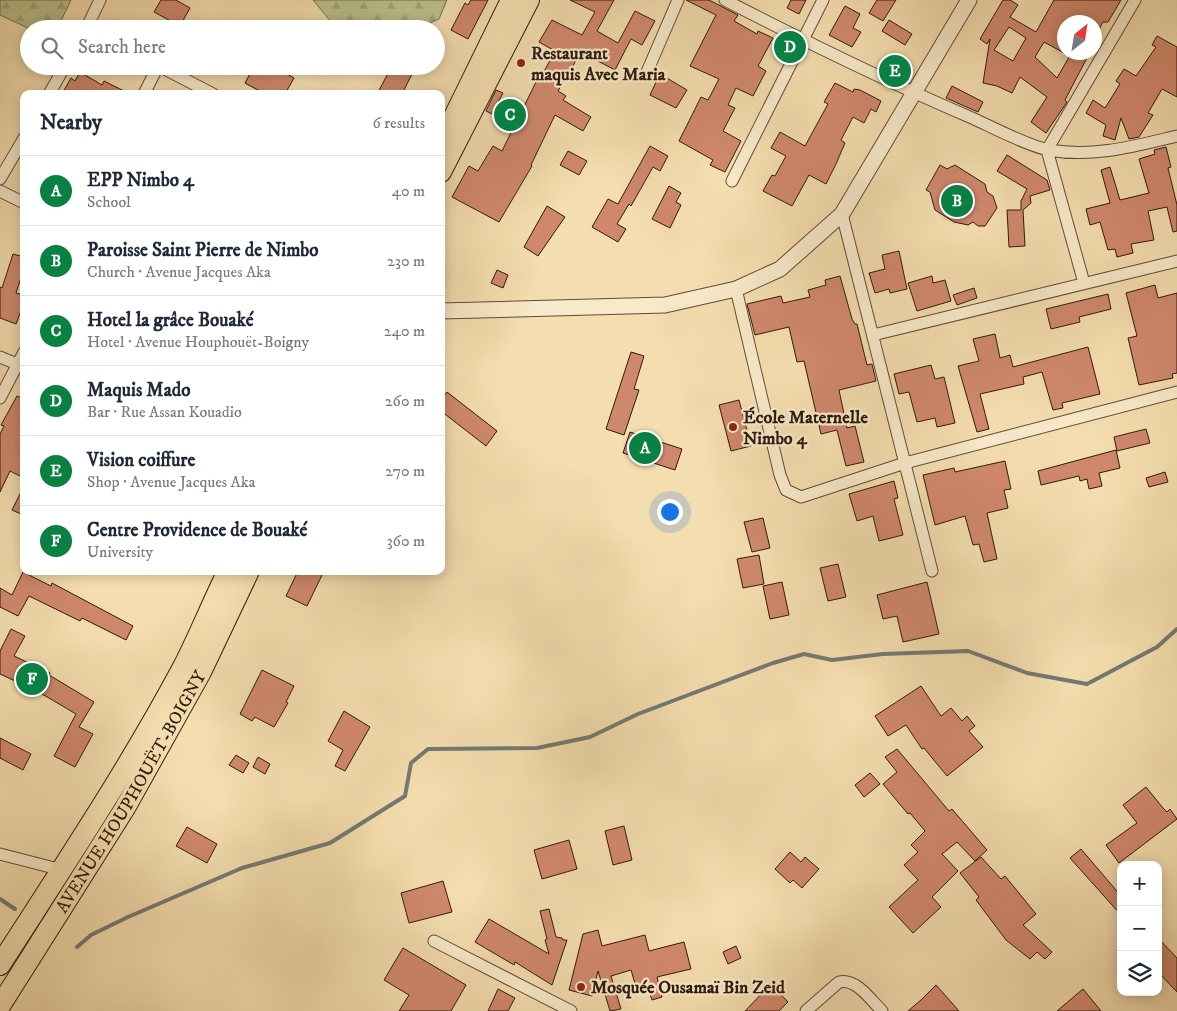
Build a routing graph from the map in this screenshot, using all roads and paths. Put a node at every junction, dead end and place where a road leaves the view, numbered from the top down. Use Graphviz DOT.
graph roads {
  1 [pos="100,0"];
  2 [pos="511,0"];
  3 [pos="529,0"];
  4 [pos="678,0"];
  5 [pos="725,0"];
  6 [pos="823,0"];
  7 [pos="970,0"];
  8 [pos="1135,0"];
  9 [pos="94,20"];
  10 [pos="803,41"];
  11 [pos="646,72"];
  12 [pos="60,75"];
  13 [pos="154,75"];
  14 [pos="176,75"];
  15 [pos="51,90"];
  16 [pos="146,90"];
  17 [pos="205,90"];
  18 [pos="914,93"];
  19 [pos="445,135"];
  20 [pos="1177,136"];
  21 [pos="20,145"];
  22 [pos="1047,150"];
  23 [pos="445,164"];
  24 [pos="0,180"];
  25 [pos="732,181"];
  26 [pos="0,191"];
  27 [pos="20,201"];
  28 [pos="842,214"];
  29 [pos="1177,261"];
  30 [pos="1084,284"];
  31 [pos="736,289"];
  32 [pos="445,311"];
  33 [pos="873,335"];
  34 [pos="0,357"];
  35 [pos="20,359"];
  36 [pos="17,364"];
  37 [pos="1177,392"];
  38 [pos="0,398"];
  39 [pos="905,463"];
  40 [pos="932,571"];
  41 [pos="226,575"];
  42 [pos="247,575"];
  43 [pos="0,854"];
  44 [pos="62,870"];
  45 [pos="434,941"];
  46 [pos="0,965"];
  47 [pos="0,1006"];
  48 [pos="570,1011"];
  49 [pos="806,1011"];
  50 [pos="882,1011"];
  1 -- 9 [label="street"];
  2 -- 19 [label="highway"];
  3 -- 23 [label="highway"];
  4 -- 11 [label="street"];
  5 -- 10 [label="street"];
  6 -- 10 [label="street"];
  7 -- 18 [label="street"];
  8 -- 22 [label="street"];
  10 -- 18 [label="street"];
  10 -- 25 [label="street"];
  12 -- 15 [label="street"];
  13 -- 16 [label="street"];
  14 -- 17 [label="street"];
  18 -- 22 [label="street"];
  18 -- 28 [label="street"];
  20 -- 22 [label="street"];
  21 -- 24 [label="street"];
  22 -- 30 [label="street"];
  26 -- 27 [label="street"];
  28 -- 31 [label="street"];
  28 -- 33 [label="street"];
  29 -- 30 [label="street"];
  30 -- 33 [label="street"];
  31 -- 32 [label="street"];
  31 -- 39 [label="street"];
  33 -- 39 [label="street"];
  34 -- 36 [label="street"];
  35 -- 36 [label="street"];
  36 -- 38 [label="street"];
  37 -- 39 [label="street"];
  39 -- 40 [label="street"];
  41 -- 44 [label="highway, AVENUE HOUPHOUËT-BOIGNY"];
  42 -- 47 [label="highway, AVENUE HOUPHOUËT-BOIGNY"];
  43 -- 44 [label="street"];
  44 -- 46 [label="highway, AVENUE HOUPHOUËT-BOIGNY"];
  45 -- 48 [label="street"];
  49 -- 50 [label="street"];
}
